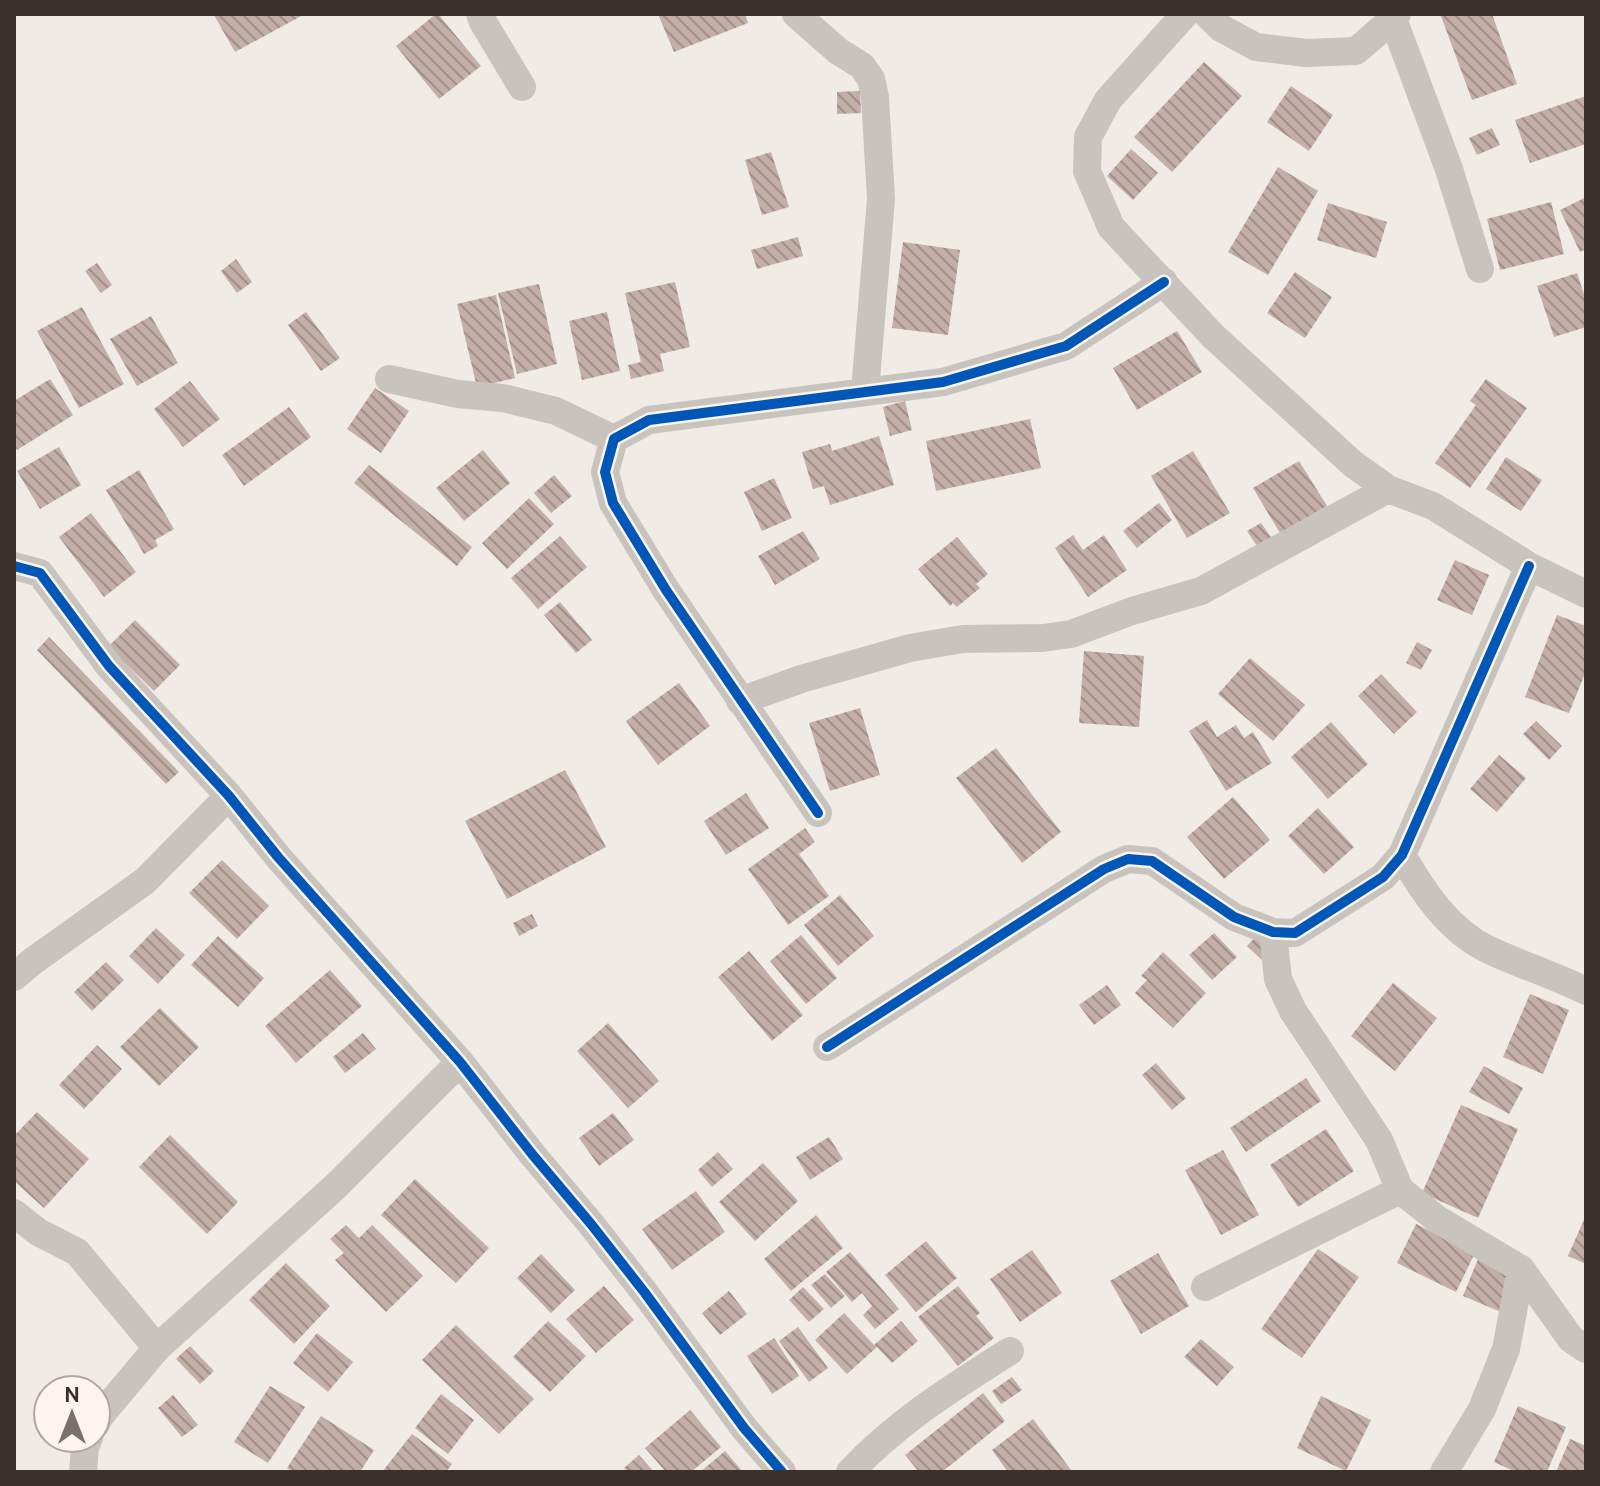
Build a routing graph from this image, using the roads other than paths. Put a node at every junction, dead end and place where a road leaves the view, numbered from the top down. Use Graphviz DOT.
graph roads {
  1 [pos="480,14"];
  2 [pos="796,14"];
  3 [pos="1185,14"];
  4 [pos="1207,14"];
  5 [pos="1395,17"];
  6 [pos="522,87"];
  7 [pos="1480,269"];
  8 [pos="1164,282"];
  9 [pos="389,379"];
  10 [pos="865,391"];
  11 [pos="614,439"];
  12 [pos="1388,489"];
  13 [pos="14,566"];
  14 [pos="1529,566"];
  15 [pos="1586,594"];
  16 [pos="740,701"];
  17 [pos="229,796"];
  18 [pos="818,813"];
  19 [pos="1402,855"];
  20 [pos="1273,932"];
  21 [pos="14,977"];
  22 [pos="1586,991"];
  23 [pos="827,1047"];
  24 [pos="460,1062"];
  25 [pos="1400,1190"];
  26 [pos="14,1213"];
  27 [pos="1521,1269"];
  28 [pos="1205,1287"];
  29 [pos="157,1348"];
  30 [pos="1586,1349"];
  31 [pos="1010,1351"];
  32 [pos="112,1402"];
  33 [pos="782,1472"];
  34 [pos="850,1472"];
  35 [pos="1444,1472"];
  1 -- 6 [label="street"];
  2 -- 10 [label="street"];
  3 -- 8 [label="street"];
  4 -- 5 [label="street"];
  5 -- 7 [label="street"];
  8 -- 10 [label="street"];
  8 -- 12 [label="street"];
  9 -- 11 [label="street"];
  10 -- 11 [label="street"];
  11 -- 16 [label="street"];
  12 -- 14 [label="street"];
  12 -- 16 [label="street"];
  13 -- 17 [label="street"];
  14 -- 15 [label="street"];
  14 -- 19 [label="street"];
  16 -- 18 [label="street"];
  17 -- 21 [label="street"];
  17 -- 24 [label="street"];
  19 -- 20 [label="street"];
  19 -- 22 [label="street"];
  20 -- 23 [label="street"];
  20 -- 25 [label="street"];
  24 -- 29 [label="street"];
  24 -- 33 [label="street"];
  25 -- 27 [label="street"];
  25 -- 28 [label="street"];
  26 -- 29 [label="street"];
  27 -- 30 [label="street"];
  27 -- 35 [label="street"];
  29 -- 32 [label="street"];
  31 -- 34 [label="street"];
}
